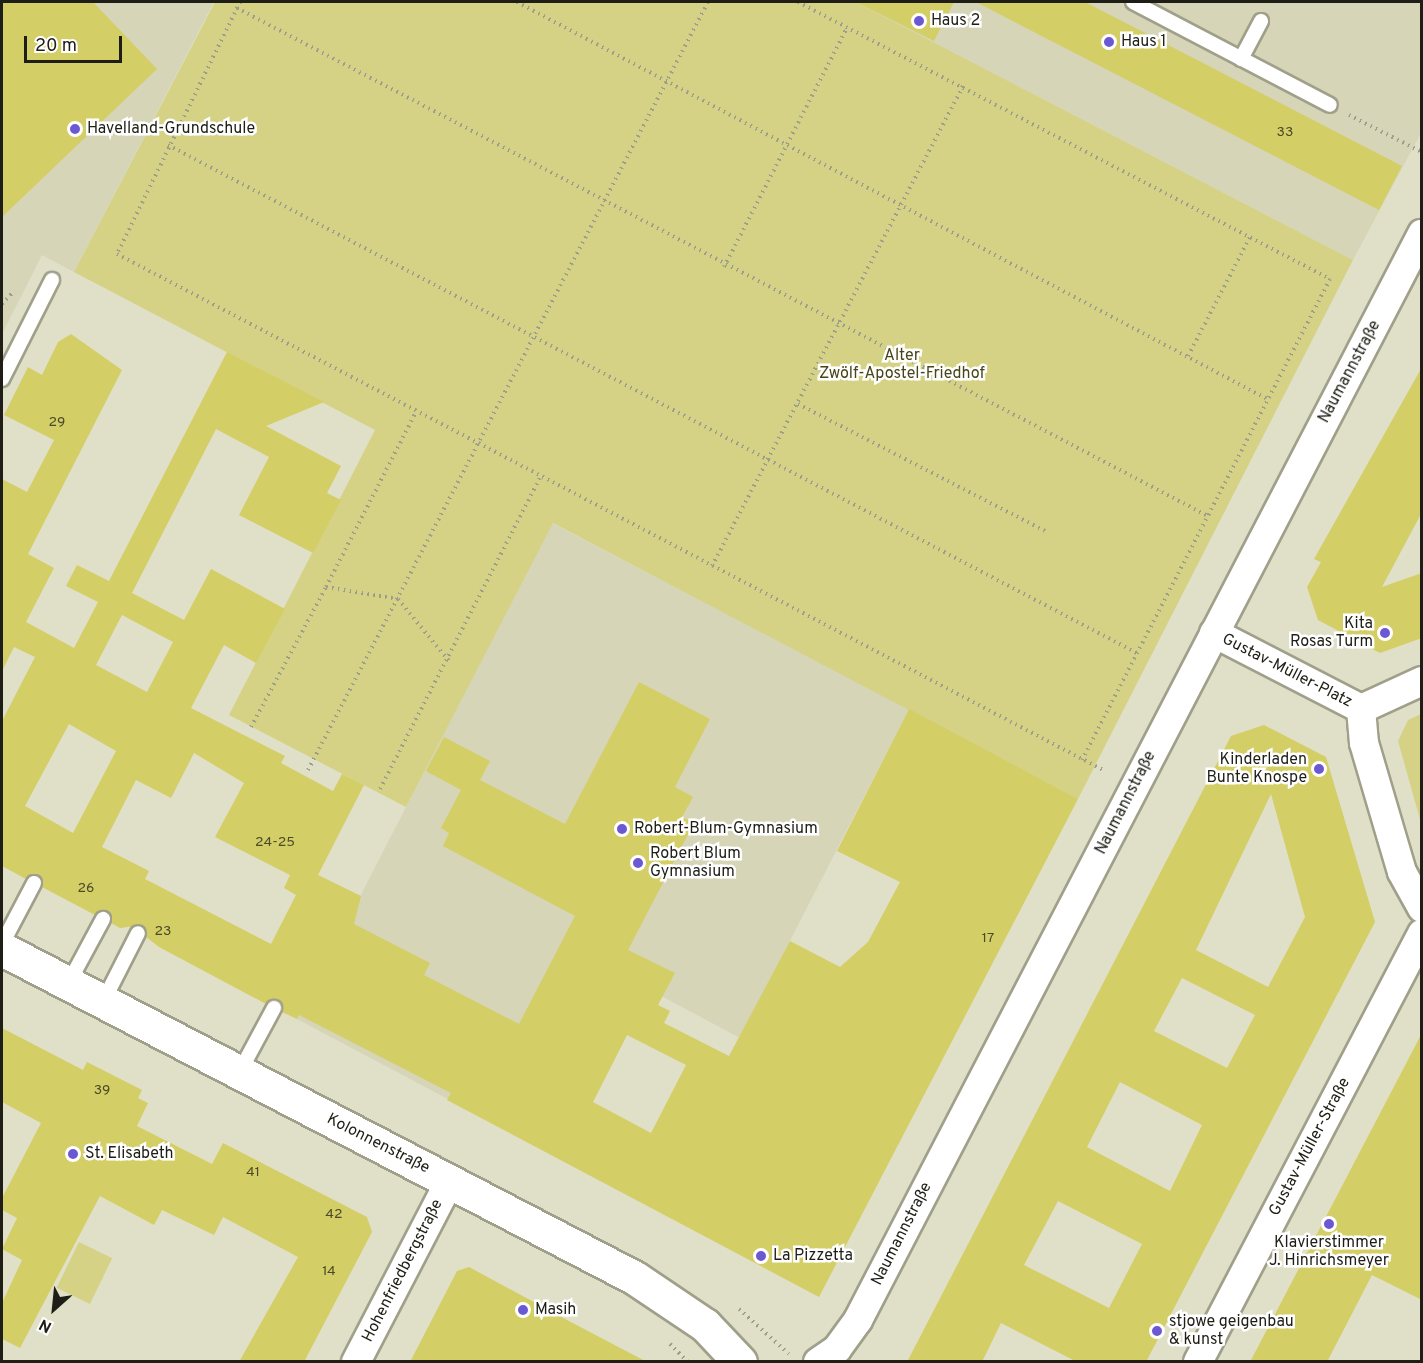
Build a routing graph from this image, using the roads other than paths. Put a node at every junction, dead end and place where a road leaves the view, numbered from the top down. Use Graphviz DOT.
graph roads {
  1 [pos="1133,2"];
  2 [pos="1261,21"];
  3 [pos="1241,59"];
  4 [pos="1330,105"];
  5 [pos="1422,234"];
  6 [pos="52,280"];
  7 [pos="2,379"];
  8 [pos="1214,633"];
  9 [pos="1422,681"];
  10 [pos="1361,709"];
  11 [pos="34,883"];
  12 [pos="1422,908"];
  13 [pos="103,919"];
  14 [pos="138,933"];
  15 [pos="1422,934"];
  16 [pos="2,944"];
  17 [pos="2,949"];
  18 [pos="68,984"];
  19 [pos="103,1002"];
  20 [pos="274,1008"];
  21 [pos="239,1073"];
  22 [pos="450,1181"];
  23 [pos="356,1362"];
  24 [pos="740,1362"];
  25 [pos="818,1362"];
  26 [pos="1198,1362"];
  1 -- 3 [label="lane"];
  2 -- 3 [label="lane"];
  3 -- 4 [label="lane"];
  5 -- 8 [label="street, Naumannstraße"];
  6 -- 7 [label="lane"];
  8 -- 10 [label="street, Gustav-Müller-Platz"];
  8 -- 25 [label="street, Naumannstraße"];
  9 -- 10 [label="street, Gustav-Müller-Platz"];
  10 -- 12 [label="street, Gustav-Müller-Platz"];
  11 -- 16 [label="lane"];
  13 -- 18 [label="lane"];
  14 -- 19 [label="lane"];
  15 -- 26 [label="street, Gustav-Müller-Straße"];
  17 -- 18 [label="main road, Kolonnenstraße"];
  18 -- 19 [label="main road, Kolonnenstraße"];
  19 -- 21 [label="main road, Kolonnenstraße"];
  20 -- 21 [label="lane"];
  21 -- 22 [label="main road, Kolonnenstraße"];
  22 -- 23 [label="street, Hohenfriedbergstraße"];
  22 -- 24 [label="main road, Kolonnenstraße"];
}
